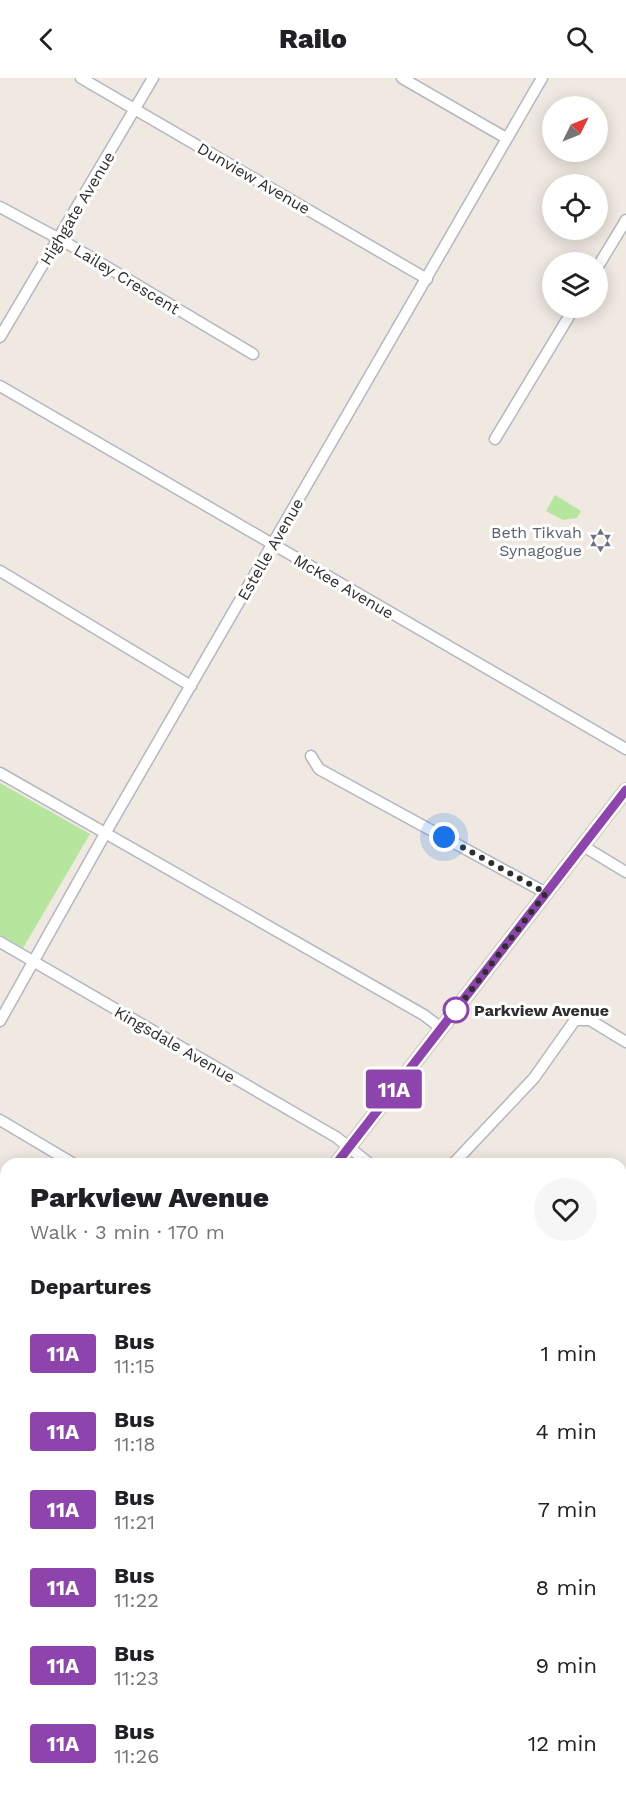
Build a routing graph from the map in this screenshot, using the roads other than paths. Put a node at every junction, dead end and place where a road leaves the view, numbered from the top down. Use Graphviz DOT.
graph roads {
  1 [pos="81,78"];
  2 [pos="153,78"];
  3 [pos="402,78"];
  4 [pos="542,78"];
  5 [pos="135,109"];
  6 [pos="506,138"];
  7 [pos="0,207"];
  8 [pos="626,220"];
  9 [pos="59,239"];
  10 [pos="607,252"];
  11 [pos="427,279"];
  12 [pos="568,318"];
  13 [pos="0,337"];
  14 [pos="253,354"];
  15 [pos="0,386"];
  16 [pos="495,439"];
  17 [pos="272,545"];
  18 [pos="0,571"];
  19 [pos="191,686"];
  20 [pos="626,749"];
  21 [pos="311,756"];
  22 [pos="0,773"];
  23 [pos="626,790"];
  24 [pos="105,834"];
  25 [pos="583,846"];
  26 [pos="626,872"];
  27 [pos="546,893"];
  28 [pos="0,942"];
  29 [pos="33,962"];
  30 [pos="0,1021"];
  31 [pos="441,1028"];
  32 [pos="626,1042"];
  33 [pos="0,1120"];
  34 [pos="350,1146"];
  35 [pos="64,1158"];
  36 [pos="341,1158"];
  37 [pos="363,1158"];
  38 [pos="459,1158"];
  1 -- 5 [label="street, Dunview Avenue"];
  2 -- 5 [label="street, Highgate Avenue"];
  3 -- 6 [label="street"];
  4 -- 6 [label="street, Estelle Avenue"];
  5 -- 9 [label="street, Highgate Avenue"];
  5 -- 11 [label="street, Dunview Avenue"];
  6 -- 11 [label="street, Estelle Avenue"];
  7 -- 9 [label="street, Lailey Crescent"];
  8 -- 10 [label="street"];
  9 -- 13 [label="street, Highgate Avenue"];
  9 -- 14 [label="street, Lailey Crescent"];
  11 -- 17 [label="street, Estelle Avenue"];
  12 -- 16 [label="street"];
  15 -- 17 [label="street, McKee Avenue"];
  17 -- 19 [label="street, Estelle Avenue"];
  17 -- 20 [label="street, McKee Avenue"];
  18 -- 19 [label="street"];
  19 -- 24 [label="street, Estelle Avenue"];
  21 -- 27 [label="street"];
  22 -- 24 [label="street"];
  23 -- 25 [label="main road"];
  24 -- 29 [label="street, Estelle Avenue"];
  24 -- 31 [label="street"];
  25 -- 26 [label="street"];
  25 -- 27 [label="main road"];
  27 -- 31 [label="main road"];
  28 -- 29 [label="street, Kingsdale Avenue"];
  29 -- 30 [label="street, Estelle Avenue"];
  29 -- 34 [label="street, Kingsdale Avenue"];
  31 -- 34 [label="main road"];
  32 -- 38 [label="street"];
  33 -- 35 [label="street"];
  34 -- 36 [label="main road"];
  34 -- 37 [label="street, Kingsdale Avenue"];
}
